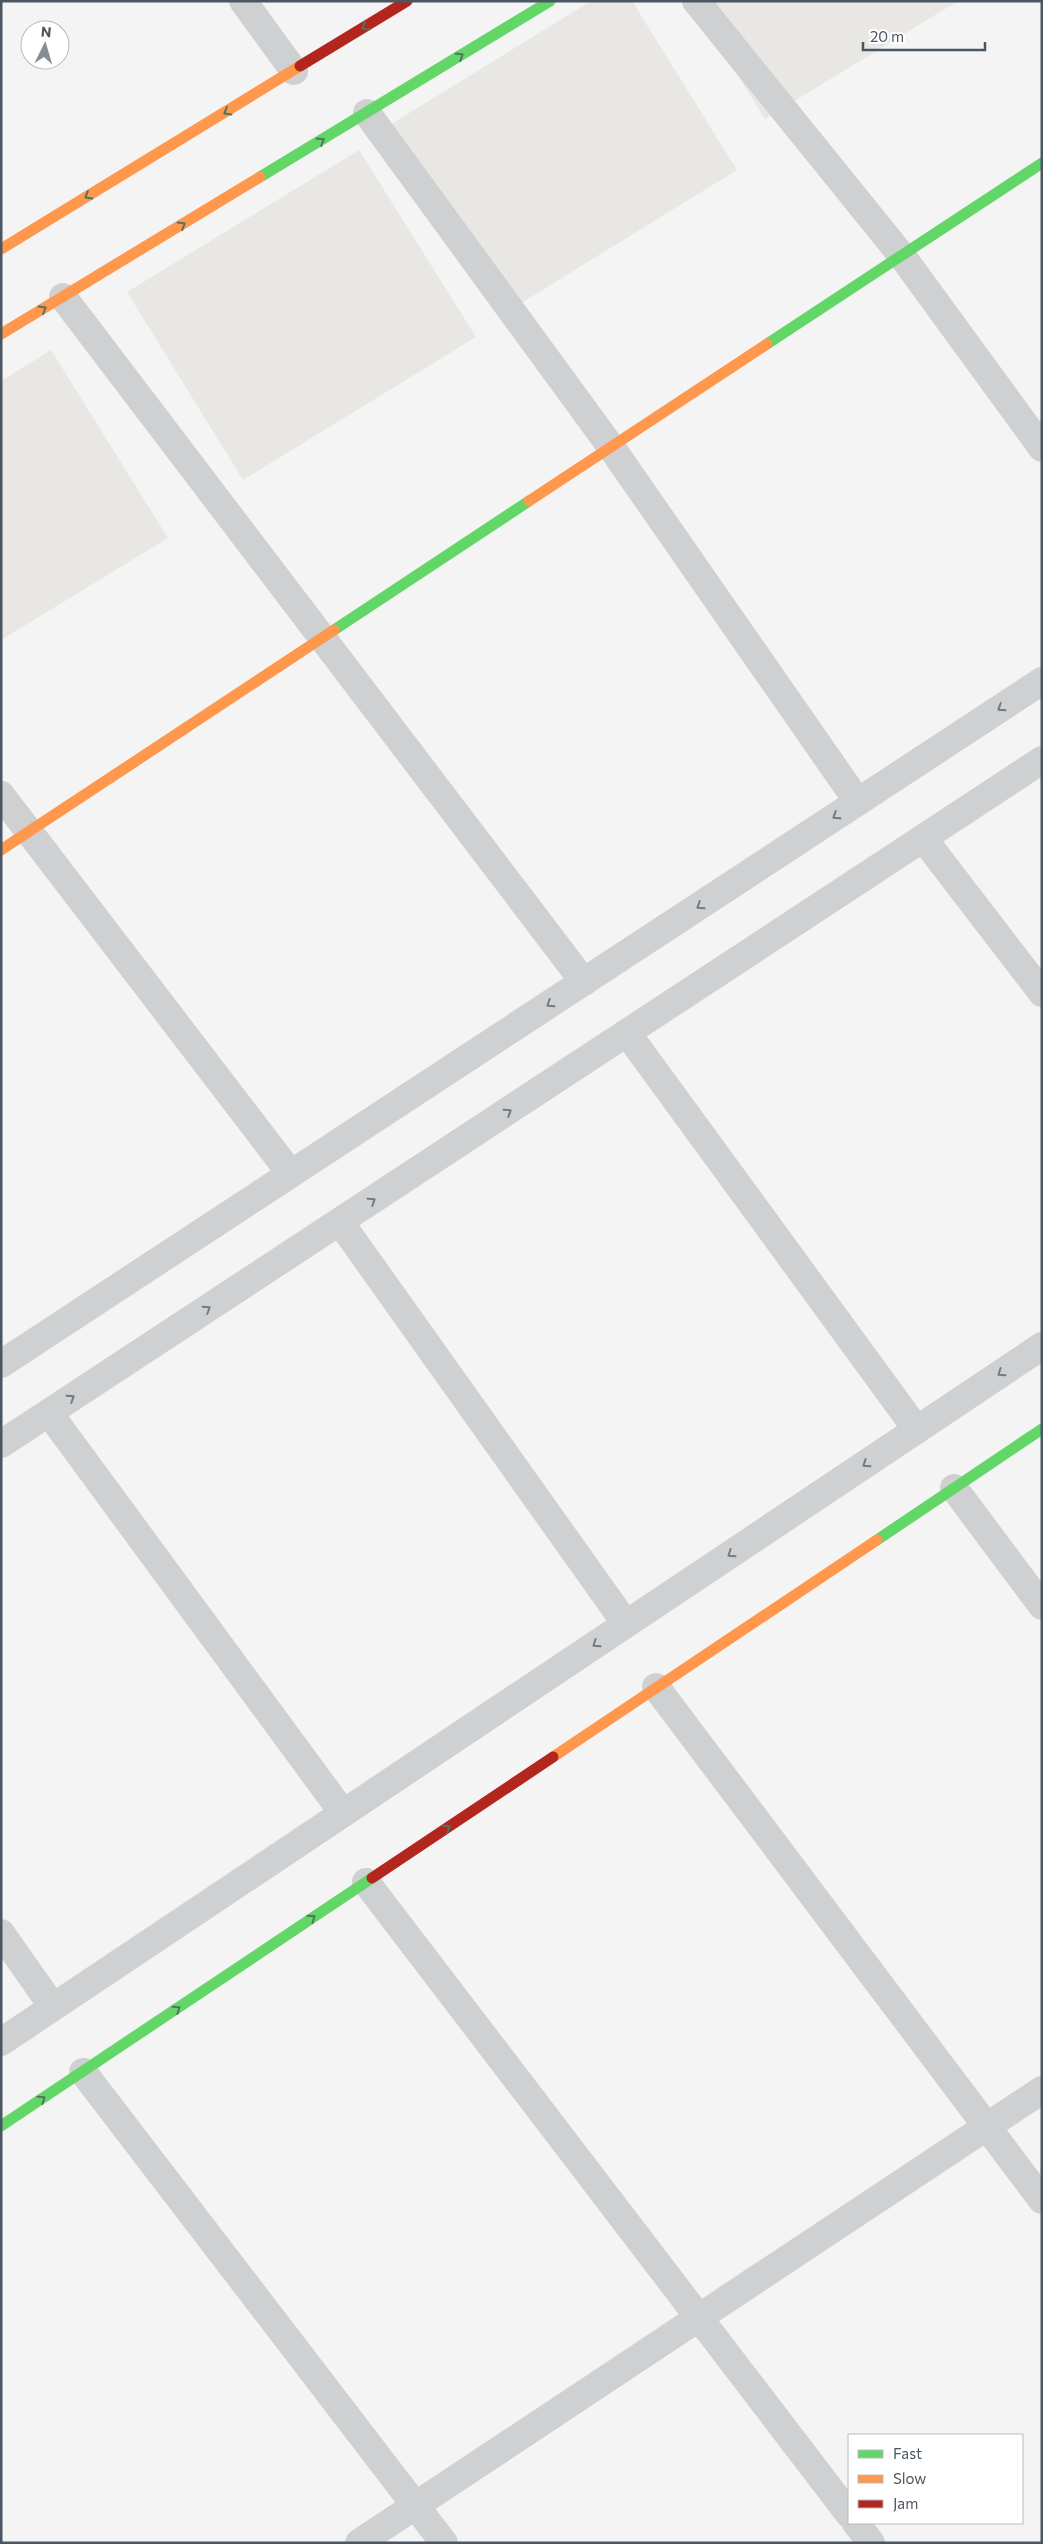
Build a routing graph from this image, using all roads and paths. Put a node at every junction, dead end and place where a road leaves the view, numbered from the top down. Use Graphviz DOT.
graph roads {
  1 [pos="243,1"];
  2 [pos="407,1"];
  3 [pos="550,1"];
  4 [pos="696,1"];
  5 [pos="294,71"];
  6 [pos="367,112"];
  7 [pos="1042,163"];
  8 [pos="3,244"];
  9 [pos="902,256"];
  10 [pos="63,297"];
  11 [pos="1,334"];
  12 [pos="611,447"];
  13 [pos="1042,448"];
  14 [pos="322,638"];
  15 [pos="1042,681"];
  16 [pos="1042,760"];
  17 [pos="1,795"];
  18 [pos="858,802"];
  19 [pos="29,831"];
  20 [pos="923,838"];
  21 [pos="1,850"];
  22 [pos="584,982"];
  23 [pos="1042,993"];
  24 [pos="627,1033"];
  25 [pos="292,1174"];
  26 [pos="340,1222"];
  27 [pos="1042,1346"];
  28 [pos="1,1364"];
  29 [pos="49,1413"];
  30 [pos="1042,1429"];
  31 [pos="917,1430"];
  32 [pos="1,1444"];
  33 [pos="954,1488"];
  34 [pos="1042,1606"];
  35 [pos="626,1624"];
  36 [pos="656,1687"];
  37 [pos="343,1814"];
  38 [pos="366,1882"];
  39 [pos="1,1932"];
  40 [pos="53,2007"];
  41 [pos="1,2042"];
  42 [pos="83,2072"];
  43 [pos="1042,2090"];
  44 [pos="1,2126"];
  45 [pos="987,2126"];
  46 [pos="1042,2200"];
  47 [pos="699,2317"];
  48 [pos="416,2506"];
  49 [pos="848,2513"];
  50 [pos="857,2524"];
  51 [pos="359,2543"];
  52 [pos="444,2543"];
  53 [pos="872,2543"];
  1 -- 5 [label="street"];
  2 -- 5 [label="street, one-way"];
  6 -- 3 [label="street, one-way"];
  4 -- 9 [label="street"];
  5 -- 8 [label="street, one-way"];
  10 -- 6 [label="street, one-way"];
  6 -- 12 [label="street"];
  7 -- 9 [label="street"];
  9 -- 12 [label="street"];
  9 -- 13 [label="street"];
  11 -- 10 [label="street, one-way"];
  10 -- 14 [label="street"];
  12 -- 14 [label="street"];
  12 -- 18 [label="street"];
  14 -- 19 [label="street"];
  14 -- 22 [label="street"];
  15 -- 18 [label="street, one-way"];
  16 -- 20 [label="street"];
  17 -- 19 [label="street"];
  18 -- 22 [label="street, one-way"];
  19 -- 21 [label="street"];
  19 -- 25 [label="street"];
  20 -- 23 [label="street"];
  20 -- 24 [label="street"];
  22 -- 25 [label="street, one-way"];
  26 -- 24 [label="street, one-way"];
  24 -- 31 [label="street"];
  25 -- 28 [label="street"];
  29 -- 26 [label="street, one-way"];
  26 -- 35 [label="street"];
  27 -- 31 [label="street, one-way"];
  29 -- 32 [label="street"];
  29 -- 37 [label="street"];
  30 -- 33 [label="street"];
  31 -- 35 [label="street, one-way"];
  33 -- 34 [label="street"];
  33 -- 36 [label="street"];
  35 -- 37 [label="street, one-way"];
  38 -- 36 [label="street, one-way"];
  36 -- 45 [label="street"];
  37 -- 40 [label="street"];
  42 -- 38 [label="street, one-way"];
  38 -- 47 [label="street"];
  39 -- 40 [label="street"];
  40 -- 41 [label="street"];
  44 -- 42 [label="street, one-way"];
  42 -- 48 [label="street"];
  43 -- 45 [label="street"];
  45 -- 46 [label="street"];
  45 -- 47 [label="street"];
  47 -- 48 [label="street"];
  47 -- 49 [label="street"];
  48 -- 51 [label="street"];
  48 -- 52 [label="street"];
  50 -- 53 [label="street"];
}
